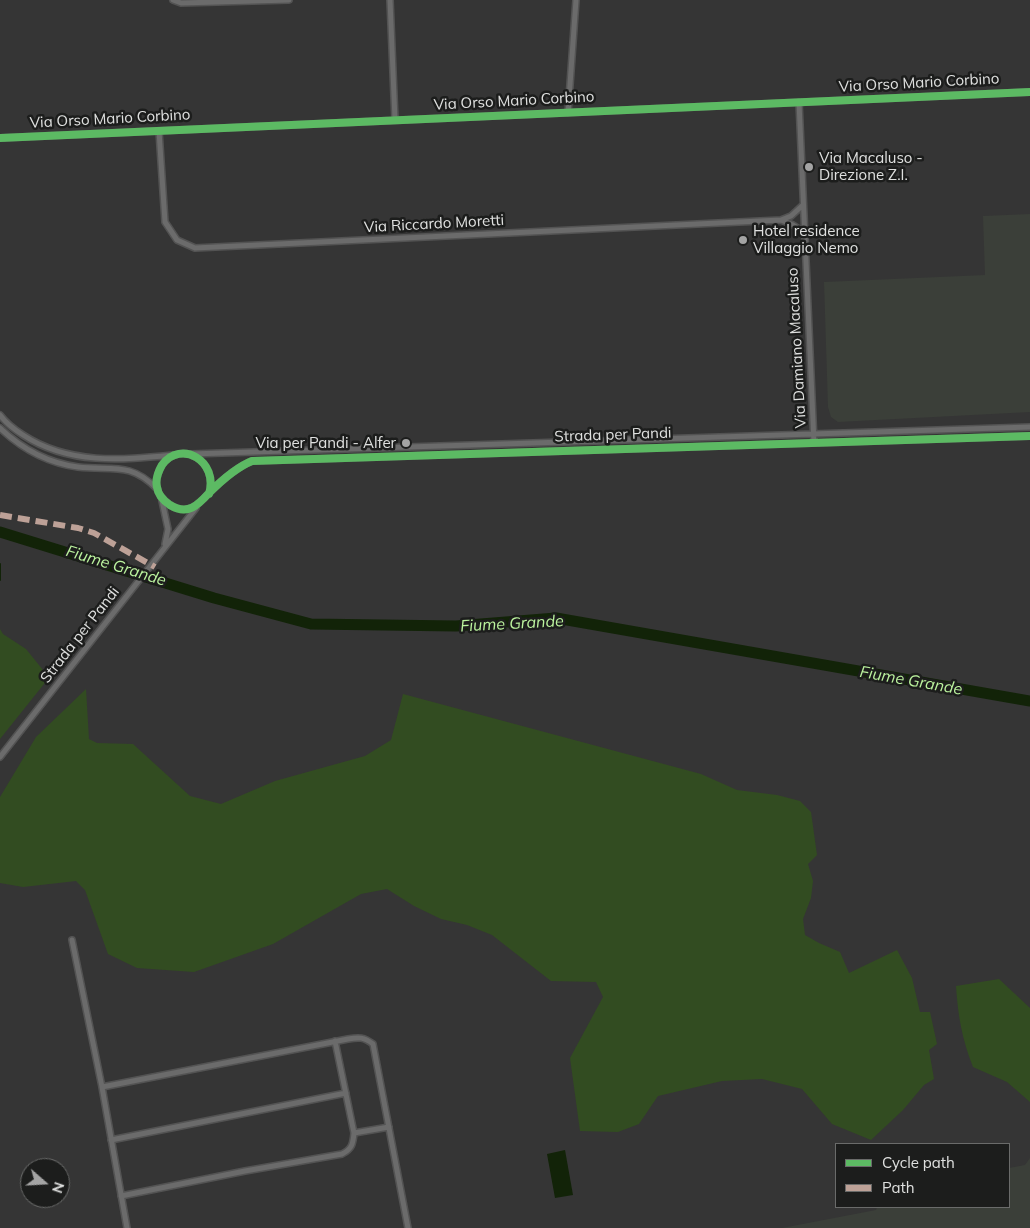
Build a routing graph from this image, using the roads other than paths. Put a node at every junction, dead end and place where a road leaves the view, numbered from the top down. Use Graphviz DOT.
graph roads {
  1 [pos="173,0"];
  2 [pos="289,0"];
  3 [pos="390,0"];
  4 [pos="576,0"];
  5 [pos="1030,92"];
  6 [pos="799,102"];
  7 [pos="568,112"];
  8 [pos="395,120"];
  9 [pos="159,131"];
  10 [pos="0,138"];
  11 [pos="803,205"];
  12 [pos="781,220"];
  13 [pos="804,232"];
  14 [pos="0,415"];
  15 [pos="1030,427"];
  16 [pos="0,428"];
  17 [pos="814,433"];
  18 [pos="1030,436"];
  19 [pos="814,443"];
  20 [pos="185,454"];
  21 [pos="178,455"];
  22 [pos="157,488"];
  23 [pos="209,494"];
  24 [pos="160,496"];
  25 [pos="198,505"];
  26 [pos="163,549"];
  27 [pos="0,757"];
  28 [pos="72,940"];
  29 [pos="335,1041"];
  30 [pos="102,1086"];
  31 [pos="346,1093"];
  32 [pos="389,1127"];
  33 [pos="354,1133"];
  34 [pos="111,1140"];
  35 [pos="121,1196"];
  36 [pos="128,1228"];
  37 [pos="408,1228"];
  1 -- 2 [label="street"];
  3 -- 8 [label="street"];
  4 -- 7 [label="street"];
  5 -- 6 [label="street, Via Orso Mario Corbino"];
  6 -- 7 [label="street, Via Orso Mario Corbino"];
  6 -- 11 [label="street, Via Damiano Macaluso"];
  7 -- 8 [label="street, Via Orso Mario Corbino"];
  8 -- 9 [label="street, Via Orso Mario Corbino"];
  9 -- 10 [label="street, Via Orso Mario Corbino"];
  9 -- 12 [label="street, Via Riccardo Moretti"];
  11 -- 12 [label="street"];
  11 -- 13 [label="street, Via Damiano Macaluso"];
  12 -- 13 [label="street"];
  13 -- 17 [label="street, Via Damiano Macaluso"];
  14 -- 21 [label="street, Strada per Pandi"];
  15 -- 17 [label="street, Strada per Pandi"];
  16 -- 22 [label="street"];
  17 -- 19 [label="street, Via Damiano Macaluso"];
  17 -- 20 [label="street, Strada per Pandi"];
  18 -- 19 [label="street, Strada per Pandi"];
  19 -- 23 [label="street, Strada per Pandi"];
  20 -- 21 [label="street, Strada per Pandi"];
  20 -- 23 [label="street"];
  21 -- 22 [label="street"];
  22 -- 24 [label="street"];
  23 -- 25 [label="street, Strada per Pandi"];
  24 -- 25 [label="street"];
  24 -- 26 [label="street"];
  25 -- 26 [label="street, Strada per Pandi"];
  26 -- 27 [label="street, Strada per Pandi"];
  28 -- 30 [label="street"];
  29 -- 30 [label="street"];
  29 -- 31 [label="street"];
  29 -- 32 [label="street"];
  30 -- 34 [label="street"];
  31 -- 33 [label="street"];
  31 -- 34 [label="street"];
  32 -- 33 [label="street"];
  32 -- 37 [label="street"];
  33 -- 35 [label="street"];
  34 -- 35 [label="street"];
  35 -- 36 [label="street"];
}
